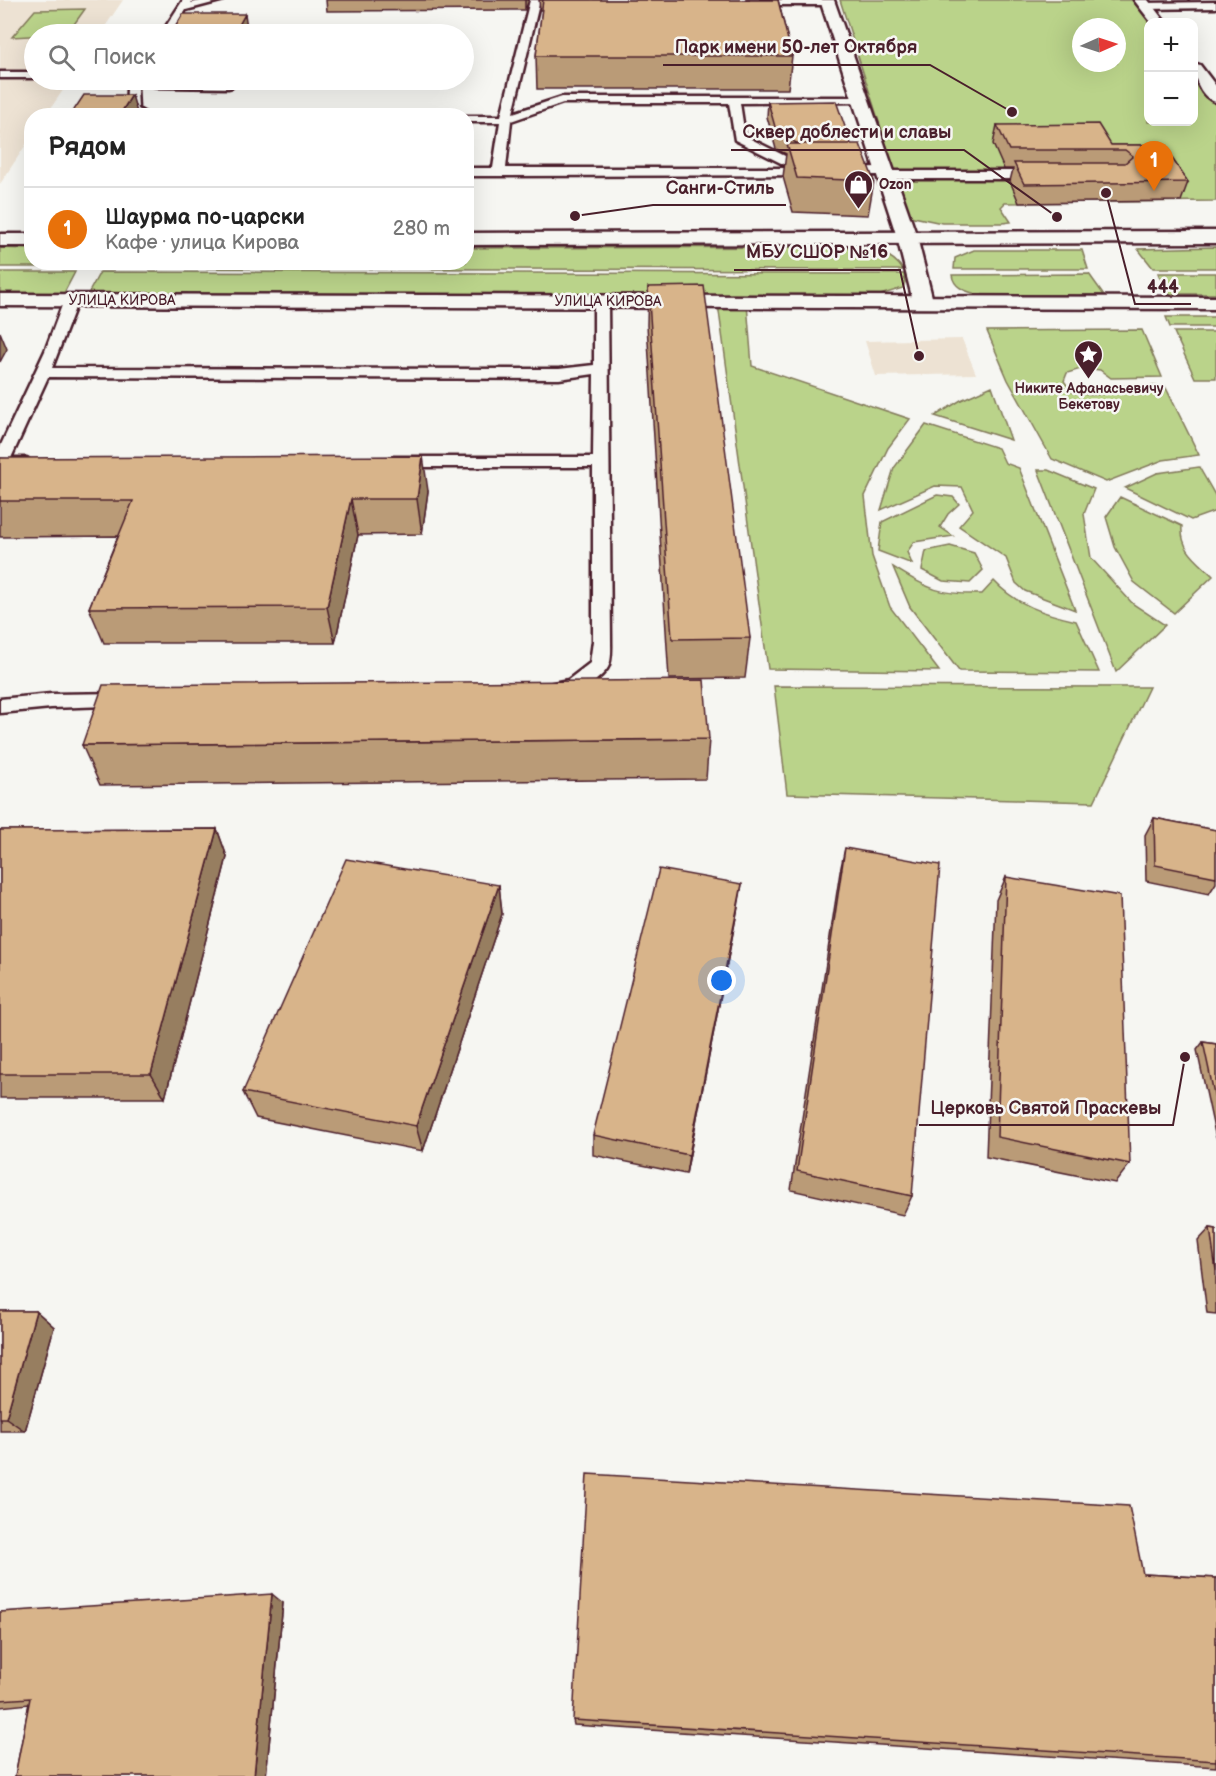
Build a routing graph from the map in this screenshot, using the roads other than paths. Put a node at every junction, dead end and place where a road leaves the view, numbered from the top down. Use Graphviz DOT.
graph roads {
  1 [pos="219,0"];
  2 [pos="828,1"];
  3 [pos="735,2"];
  4 [pos="539,3"];
  5 [pos="1143,3"];
  6 [pos="186,4"];
  7 [pos="1216,5"];
  8 [pos="1155,18"];
  9 [pos="173,24"];
  10 [pos="1197,72"];
  11 [pos="0,75"];
  12 [pos="24,75"];
  13 [pos="132,90"];
  14 [pos="1216,97"];
  15 [pos="734,100"];
  16 [pos="860,100"];
  17 [pos="132,108"];
  18 [pos="474,119"];
  19 [pos="506,119"];
  20 [pos="813,171"];
  21 [pos="474,172"];
  22 [pos="499,172"];
  23 [pos="884,173"];
  24 [pos="985,175"];
  25 [pos="1052,175"];
  26 [pos="993,192"];
  27 [pos="907,237"];
  28 [pos="1216,237"];
  29 [pos="474,239"];
  30 [pos="0,240"];
  31 [pos="24,240"];
  32 [pos="0,300"];
  33 [pos="71,300"];
  34 [pos="601,301"];
  35 [pos="923,301"];
  36 [pos="1216,303"];
  37 [pos="601,369"];
  38 [pos="43,372"];
  39 [pos="373,462"];
  40 [pos="601,462"];
  41 [pos="49,463"];
  42 [pos="526,695"];
  43 [pos="146,699"];
  44 [pos="0,706"];
  1 -- 6 [label="lane"];
  2 -- 3 [label="lane"];
  2 -- 16 [label="main road"];
  4 -- 19 [label="lane"];
  5 -- 7 [label="lane"];
  5 -- 8 [label="main road"];
  6 -- 9 [label="lane"];
  10 -- 14 [label="main road"];
  11 -- 12 [label="lane"];
  13 -- 17 [label="lane"];
  15 -- 16 [label="lane"];
  15 -- 19 [label="lane"];
  15 -- 20 [label="lane"];
  16 -- 23 [label="main road"];
  18 -- 19 [label="lane"];
  19 -- 22 [label="lane"];
  20 -- 22 [label="lane"];
  20 -- 23 [label="lane"];
  21 -- 22 [label="lane"];
  23 -- 24 [label="lane"];
  23 -- 27 [label="main road"];
  24 -- 25 [label="lane"];
  24 -- 26 [label="lane"];
  27 -- 28 [label="main road"];
  27 -- 29 [label="main road"];
  27 -- 35 [label="main road"];
  30 -- 31 [label="main road"];
  32 -- 33 [label="main road, УЛИЦА КИРОВА"];
  33 -- 34 [label="main road, УЛИЦА КИРОВА"];
  33 -- 38 [label="lane"];
  34 -- 35 [label="main road, УЛИЦА КИРОВА"];
  34 -- 37 [label="lane"];
  35 -- 36 [label="main road, УЛИЦА КИРОВА"];
  37 -- 38 [label="lane"];
  37 -- 40 [label="lane"];
  38 -- 41 [label="lane"];
  39 -- 40 [label="lane"];
  40 -- 42 [label="lane"];
  43 -- 44 [label="lane"];
}
